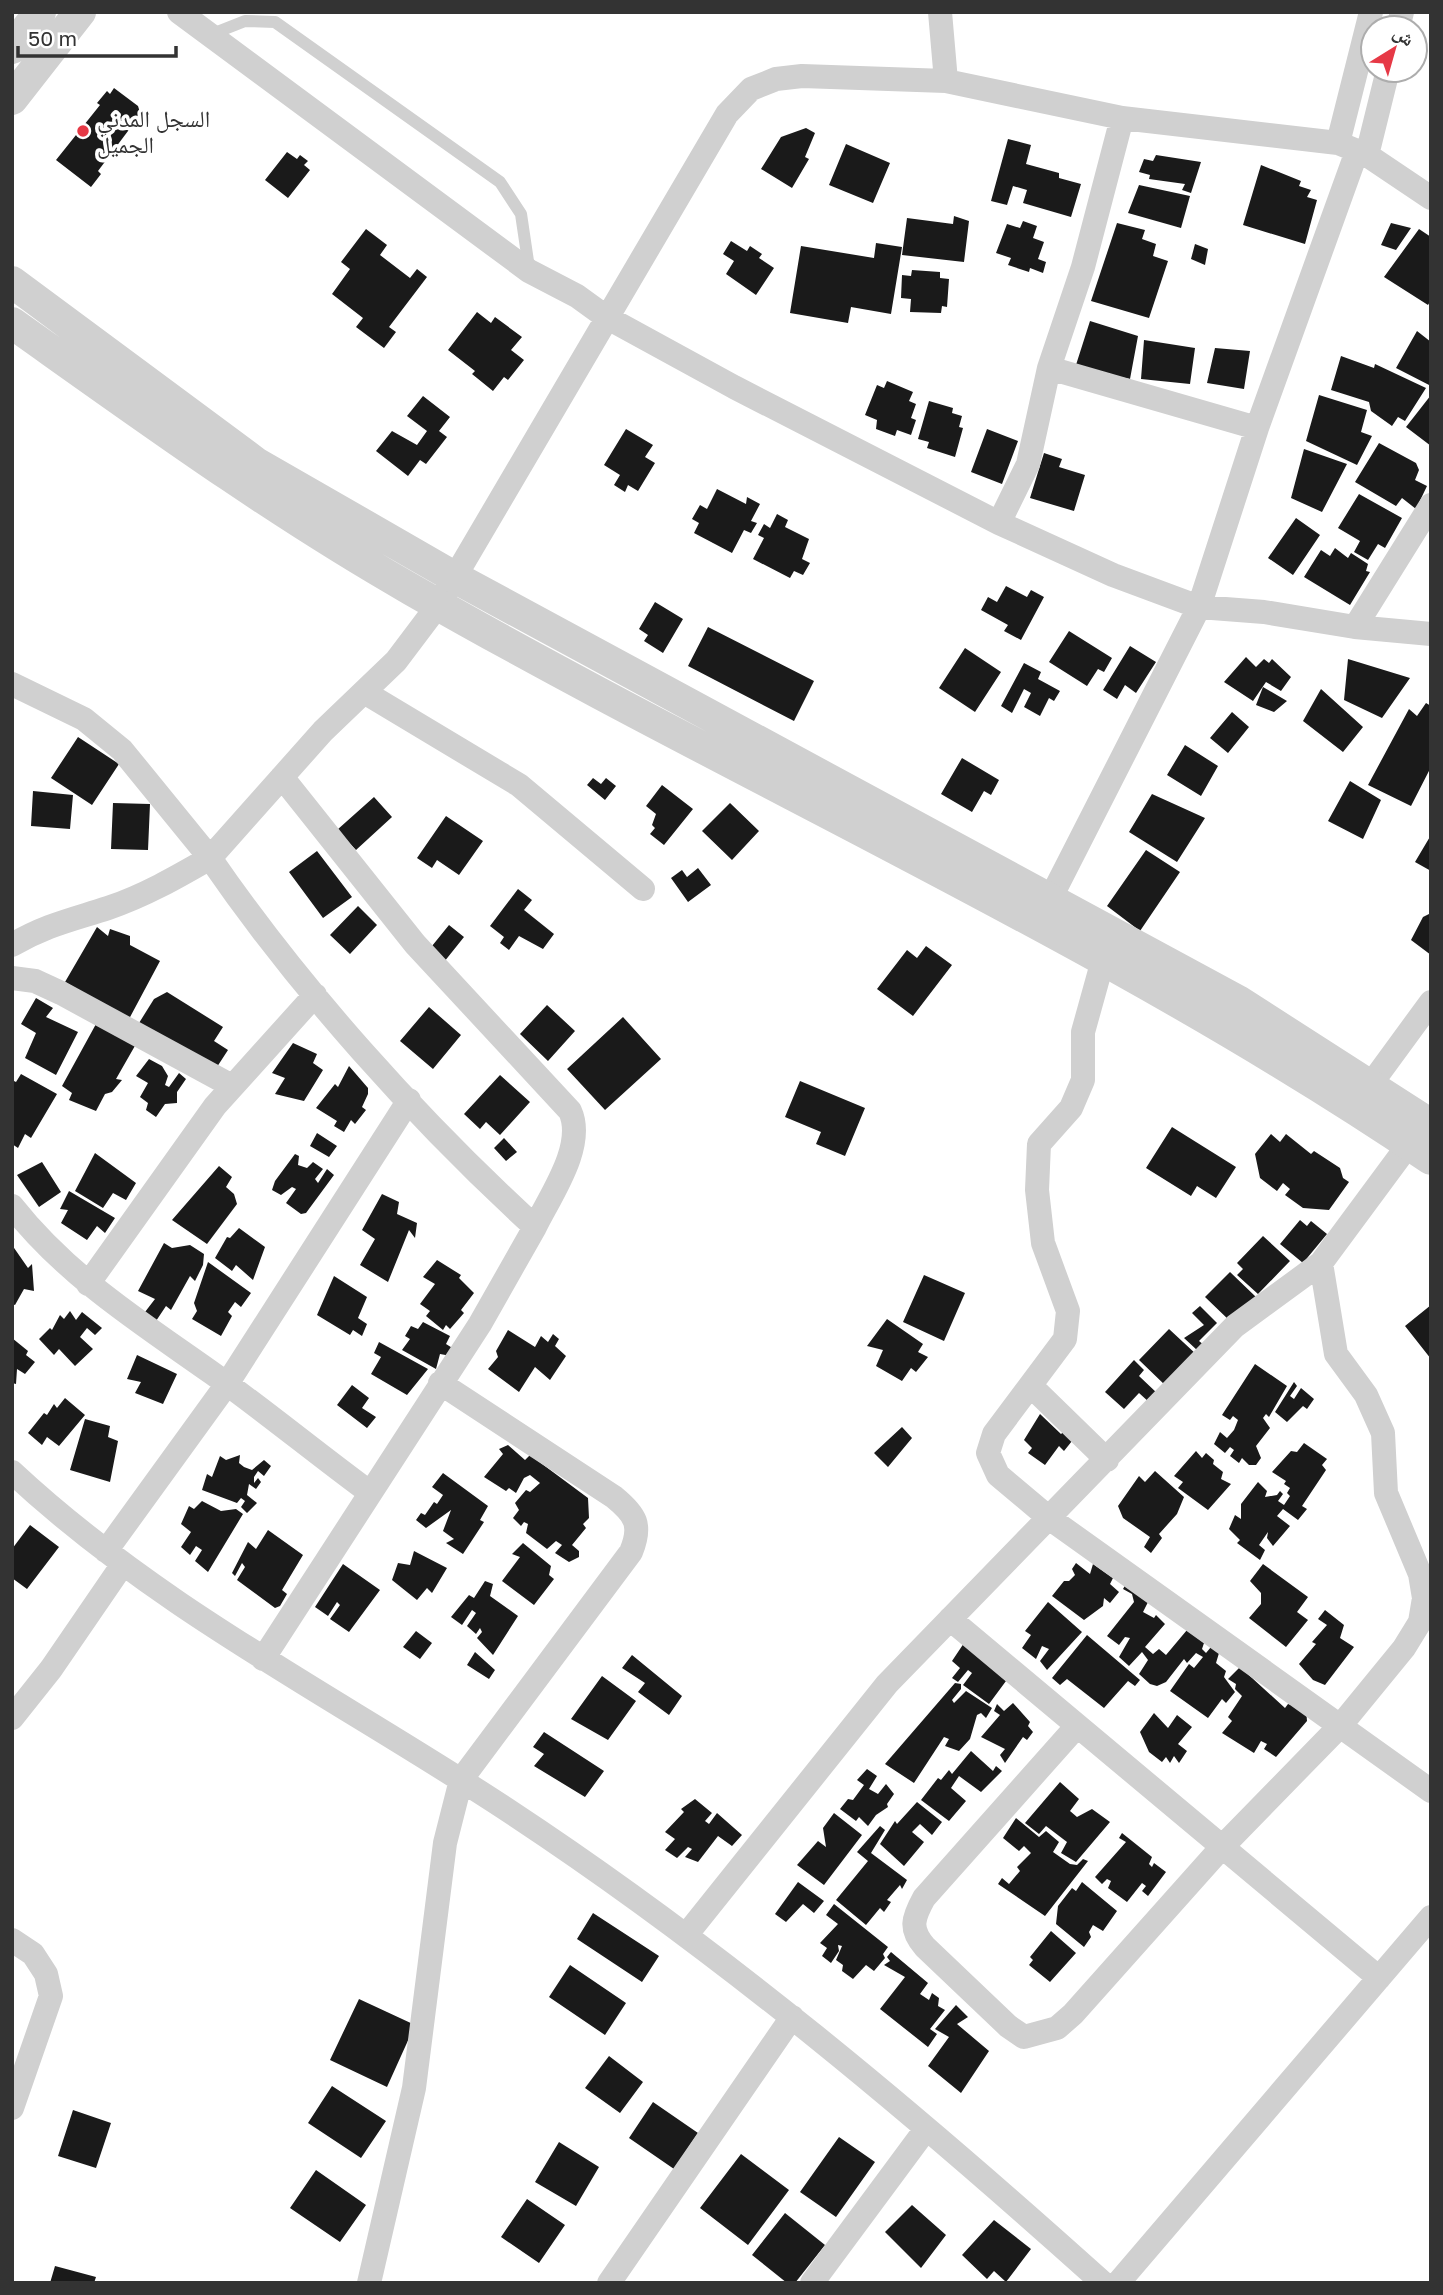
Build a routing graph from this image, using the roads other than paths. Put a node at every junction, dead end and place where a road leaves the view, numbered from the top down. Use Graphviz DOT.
graph roads {
  1 [pos="40,12"];
  2 [pos="80,12"];
  3 [pos="179,12"];
  4 [pos="940,12"];
  5 [pos="1371,12"];
  6 [pos="207,36"];
  7 [pos="12,48"];
  8 [pos="946,81"];
  9 [pos="1382,84"];
  10 [pos="12,99"];
  11 [pos="1122,118"];
  12 [pos="1354,150"];
  13 [pos="1431,198"];
  14 [pos="529,271"];
  15 [pos="12,282"];
  16 [pos="606,317"];
  17 [pos="12,323"];
  18 [pos="1049,368"];
  19 [pos="1258,428"];
  20 [pos="1431,505"];
  21 [pos="999,523"];
  22 [pos="456,578"];
  23 [pos="439,604"];
  24 [pos="1199,607"];
  25 [pos="1355,627"];
  26 [pos="1431,634"];
  27 [pos="12,684"];
  28 [pos="364,692"];
  29 [pos="282,777"];
  30 [pos="210,858"];
  31 [pos="643,889"];
  32 [pos="1044,910"];
  33 [pos="36,931"];
  34 [pos="12,945"];
  35 [pos="1103,960"];
  36 [pos="13,981"];
  37 [pos="315,995"];
  38 [pos="1431,1002"];
  39 [pos="1371,1084"];
  40 [pos="232,1086"];
  41 [pos="409,1100"];
  42 [pos="1423,1143"];
  43 [pos="12,1206"];
  44 [pos="535,1227"];
  45 [pos="1321,1264"];
  46 [pos="88,1284"];
  47 [pos="440,1383"];
  48 [pos="226,1384"];
  49 [pos="1031,1387"];
  50 [pos="1107,1460"];
  51 [pos="12,1472"];
  52 [pos="369,1492"];
  53 [pos="1049,1518"];
  54 [pos="114,1558"];
  55 [pos="950,1619"];
  56 [pos="263,1659"];
  57 [pos="12,1718"];
  58 [pos="1341,1725"];
  59 [pos="1077,1726"];
  60 [pos="461,1780"];
  61 [pos="1431,1791"];
  62 [pos="1222,1847"];
  63 [pos="1431,1917"];
  64 [pos="687,1934"];
  65 [pos="12,1940"];
  66 [pos="1379,1978"];
  67 [pos="792,2017"];
  68 [pos="12,2108"];
  69 [pos="926,2129"];
  70 [pos="1102,2281"];
  71 [pos="369,2283"];
  72 [pos="609,2283"];
  73 [pos="812,2283"];
  1 -- 7 [label="street"];
  2 -- 10 [label="street"];
  3 -- 6 [label="street"];
  4 -- 8 [label="street"];
  5 -- 12 [label="street"];
  6 -- 14 [label="street"];
  6 -- 14 [label="lane"];
  8 -- 11 [label="street"];
  8 -- 16 [label="street"];
  9 -- 12 [label="street"];
  11 -- 12 [label="street"];
  11 -- 18 [label="street"];
  12 -- 13 [label="street"];
  12 -- 19 [label="street"];
  14 -- 16 [label="street"];
  15 -- 22 [label="street"];
  16 -- 21 [label="street"];
  16 -- 22 [label="street"];
  17 -- 23 [label="street"];
  18 -- 19 [label="street"];
  18 -- 21 [label="street"];
  19 -- 24 [label="street"];
  20 -- 25 [label="street"];
  21 -- 24 [label="street"];
  22 -- 23 [label="street"];
  22 -- 32 [label="street"];
  23 -- 28 [label="street"];
  23 -- 32 [label="street"];
  24 -- 25 [label="street"];
  24 -- 32 [label="street"];
  25 -- 26 [label="street"];
  27 -- 30 [label="street"];
  28 -- 29 [label="street"];
  28 -- 31 [label="street"];
  29 -- 30 [label="street"];
  29 -- 44 [label="street"];
  30 -- 33 [label="street"];
  30 -- 37 [label="street"];
  32 -- 35 [label="street"];
  32 -- 39 [label="street"];
  33 -- 34 [label="street"];
  33 -- 36 [label="street"];
  35 -- 42 [label="street"];
  35 -- 49 [label="street"];
  36 -- 40 [label="street"];
  37 -- 40 [label="street"];
  37 -- 41 [label="street"];
  38 -- 39 [label="street"];
  39 -- 42 [label="street"];
  40 -- 46 [label="street"];
  41 -- 44 [label="street"];
  41 -- 48 [label="street"];
  42 -- 45 [label="street"];
  43 -- 46 [label="street"];
  44 -- 47 [label="street"];
  45 -- 50 [label="street"];
  45 -- 58 [label="street"];
  46 -- 48 [label="street"];
  47 -- 52 [label="street"];
  47 -- 60 [label="street"];
  48 -- 52 [label="street"];
  48 -- 54 [label="street"];
  49 -- 50 [label="street"];
  49 -- 53 [label="street"];
  50 -- 53 [label="street"];
  51 -- 54 [label="street"];
  52 -- 56 [label="street"];
  53 -- 55 [label="street"];
  53 -- 58 [label="street"];
  54 -- 56 [label="street"];
  54 -- 57 [label="street"];
  55 -- 59 [label="street"];
  55 -- 64 [label="street"];
  56 -- 60 [label="street"];
  58 -- 61 [label="street"];
  58 -- 62 [label="street"];
  59 -- 62 [label="street"];
  59 -- 62 [label="street"];
  60 -- 64 [label="street"];
  60 -- 71 [label="street"];
  62 -- 66 [label="street"];
  63 -- 66 [label="street"];
  64 -- 67 [label="street"];
  65 -- 68 [label="street"];
  66 -- 70 [label="street"];
  67 -- 69 [label="street"];
  67 -- 72 [label="street"];
  69 -- 70 [label="street"];
  69 -- 73 [label="street"];
}
